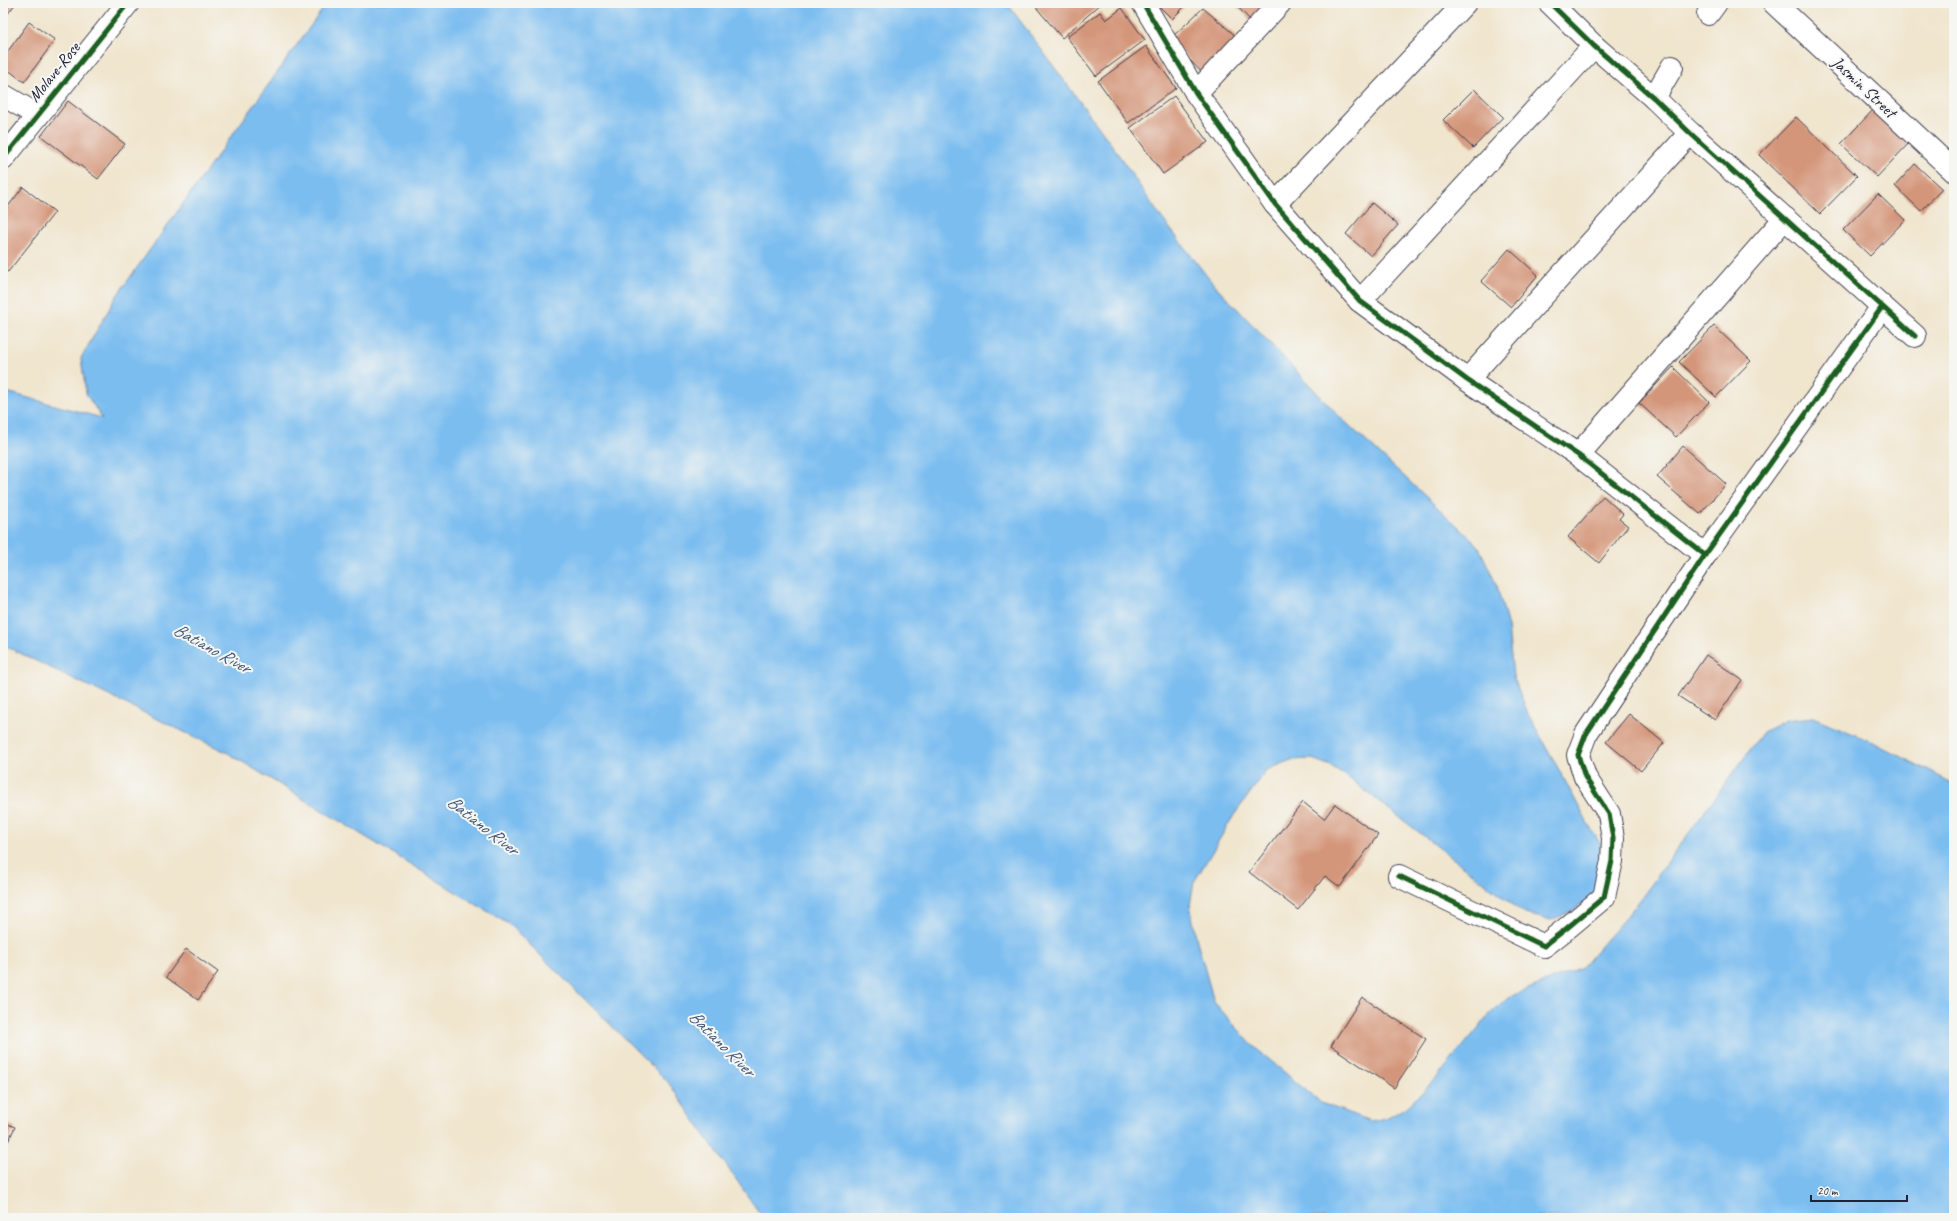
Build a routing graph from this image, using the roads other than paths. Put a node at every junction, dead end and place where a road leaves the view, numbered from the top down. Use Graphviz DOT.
graph roads {
  1 [pos="128,3"];
  2 [pos="1143,3"];
  3 [pos="1280,3"];
  4 [pos="1465,3"];
  5 [pos="1550,3"];
  6 [pos="1774,3"];
  7 [pos="1594,46"];
  8 [pos="1672,67"];
  9 [pos="1196,93"];
  10 [pos="3,95"];
  11 [pos="1654,98"];
  12 [pos="38,115"];
  13 [pos="1690,133"];
  14 [pos="3,159"];
  15 [pos="1954,171"];
  16 [pos="1275,204"];
  17 [pos="1785,218"];
  18 [pos="1360,301"];
  19 [pos="1882,307"];
  20 [pos="1915,336"];
  21 [pos="1467,380"];
  22 [pos="1578,455"];
  23 [pos="1705,555"];
  24 [pos="1398,876"];
  1 -- 12 [label="street, Molave-Rose"];
  2 -- 9 [label="street"];
  3 -- 9 [label="street"];
  4 -- 16 [label="street"];
  5 -- 7 [label="street"];
  6 -- 15 [label="street, Jasmin Street"];
  7 -- 11 [label="street"];
  7 -- 18 [label="street"];
  8 -- 11 [label="street"];
  9 -- 16 [label="street"];
  10 -- 12 [label="street"];
  11 -- 13 [label="street"];
  12 -- 14 [label="street, Molave-Rose"];
  13 -- 17 [label="street"];
  13 -- 21 [label="street"];
  16 -- 18 [label="street"];
  17 -- 19 [label="street"];
  17 -- 22 [label="street"];
  18 -- 21 [label="street"];
  19 -- 20 [label="street"];
  19 -- 23 [label="street"];
  21 -- 22 [label="street"];
  22 -- 23 [label="street"];
  23 -- 24 [label="street"];
}
